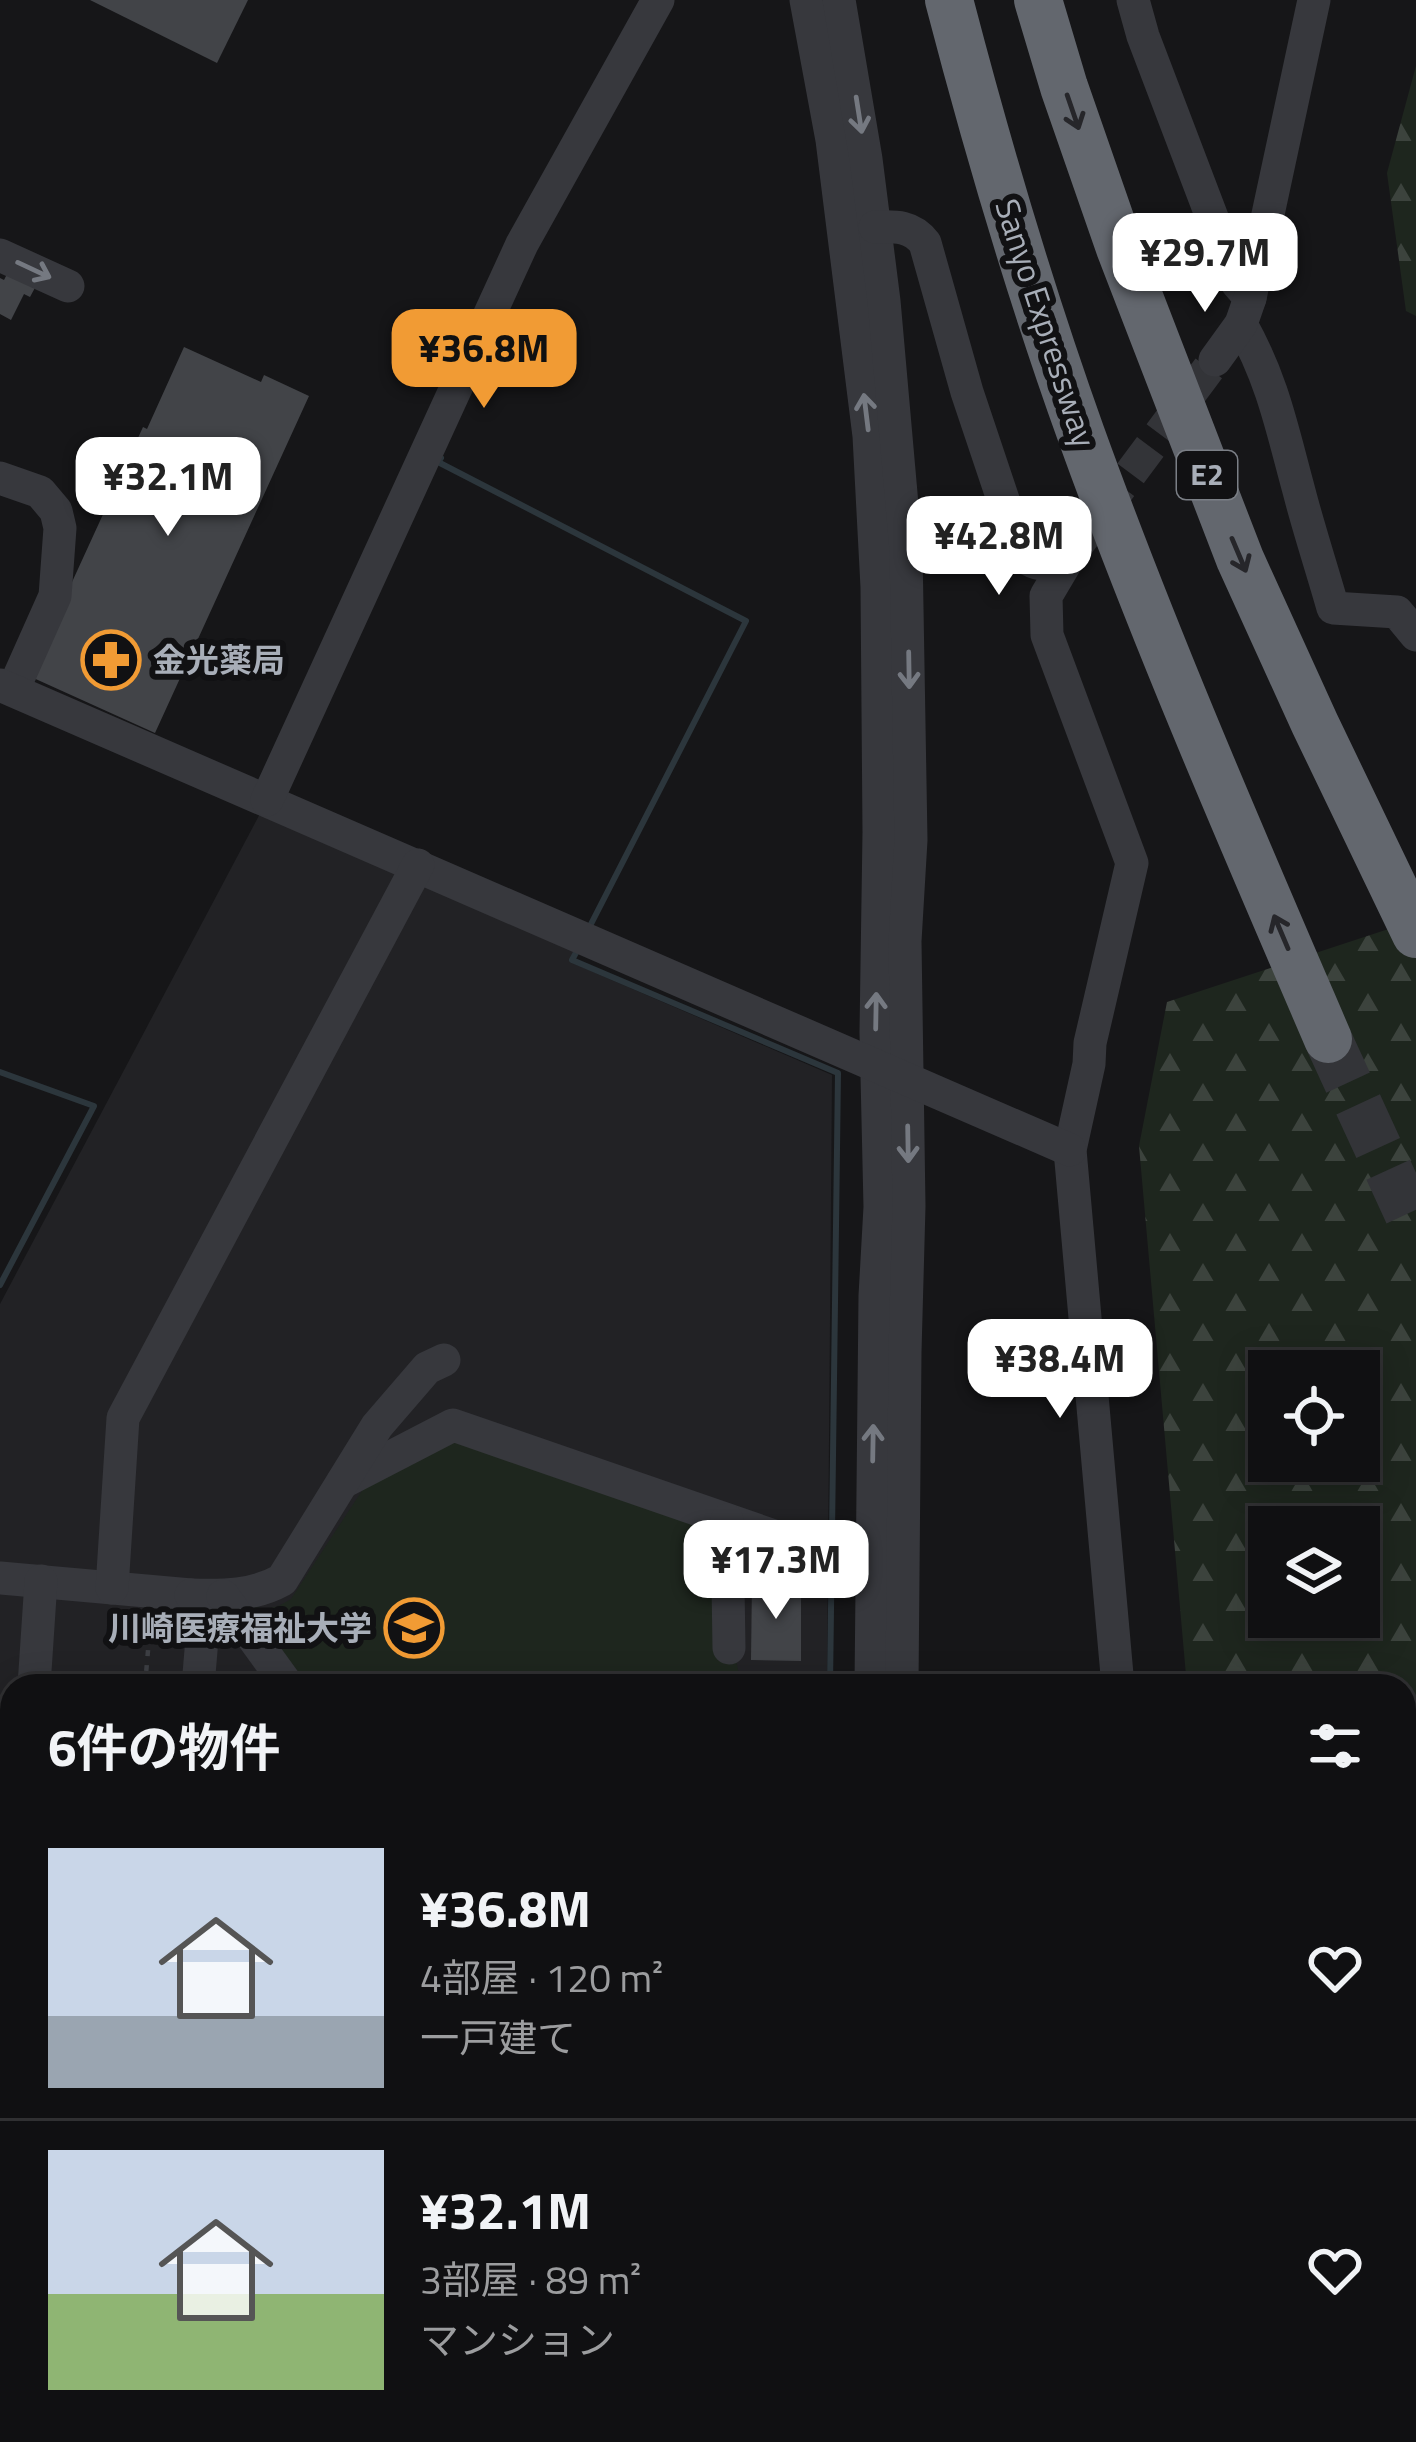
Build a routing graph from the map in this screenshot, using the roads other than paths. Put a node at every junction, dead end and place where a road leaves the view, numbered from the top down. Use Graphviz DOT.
graph roads {
  1 [pos="658,0"];
  2 [pos="806,0"];
  3 [pos="839,0"];
  4 [pos="949,0"];
  5 [pos="1038,0"];
  6 [pos="1133,0"];
  7 [pos="1314,0"];
  8 [pos="875,226"];
  9 [pos="0,255"];
  10 [pos="68,286"];
  11 [pos="1245,311"];
  12 [pos="1215,360"];
  13 [pos="0,478"];
  14 [pos="1021,553"];
  15 [pos="1045,619"];
  16 [pos="1416,635"];
  17 [pos="7,688"];
  18 [pos="268,800"];
  19 [pos="418,866"];
  20 [pos="1416,934"];
  21 [pos="1328,1039"];
  22 [pos="892,1072"];
  23 [pos="1070,1150"];
  24 [pos="444,1360"];
  25 [pos="343,1481"];
  26 [pos="727,1520"];
  27 [pos="800,1545"];
  28 [pos="0,1578"];
  29 [pos="41,1581"];
  30 [pos="112,1588"];
  31 [pos="207,1595"];
  32 [pos="729,1648"];
  33 [pos="35,1674"];
  34 [pos="199,1674"];
  35 [pos="277,1674"];
  36 [pos="871,1674"];
  37 [pos="902,1674"];
  38 [pos="1117,1674"];
  1 -- 18 [label="street"];
  22 -- 2 [label="street, one-way"];
  3 -- 8 [label="street, one-way"];
  21 -- 4 [label="highway, Sanyo Expressway, one-way"];
  5 -- 20 [label="highway, E2, one-way"];
  6 -- 11 [label="street"];
  7 -- 11 [label="street"];
  8 -- 14 [label="street"];
  8 -- 22 [label="street, one-way"];
  9 -- 10 [label="street, one-way"];
  11 -- 12 [label="street"];
  11 -- 16 [label="street"];
  13 -- 17 [label="street"];
  14 -- 15 [label="street"];
  14 -- 15 [label="street"];
  15 -- 23 [label="street"];
  17 -- 18 [label="street"];
  18 -- 19 [label="street"];
  19 -- 22 [label="street"];
  19 -- 30 [label="street"];
  22 -- 23 [label="street"];
  36 -- 22 [label="street, one-way"];
  22 -- 37 [label="street, one-way"];
  23 -- 38 [label="street"];
  24 -- 25 [label="street"];
  25 -- 26 [label="street"];
  25 -- 31 [label="street"];
  26 -- 27 [label="street"];
  26 -- 32 [label="street"];
  28 -- 29 [label="street"];
  29 -- 30 [label="street"];
  29 -- 33 [label="street"];
  30 -- 31 [label="street"];
  31 -- 34 [label="street"];
  31 -- 35 [label="street"];
}
